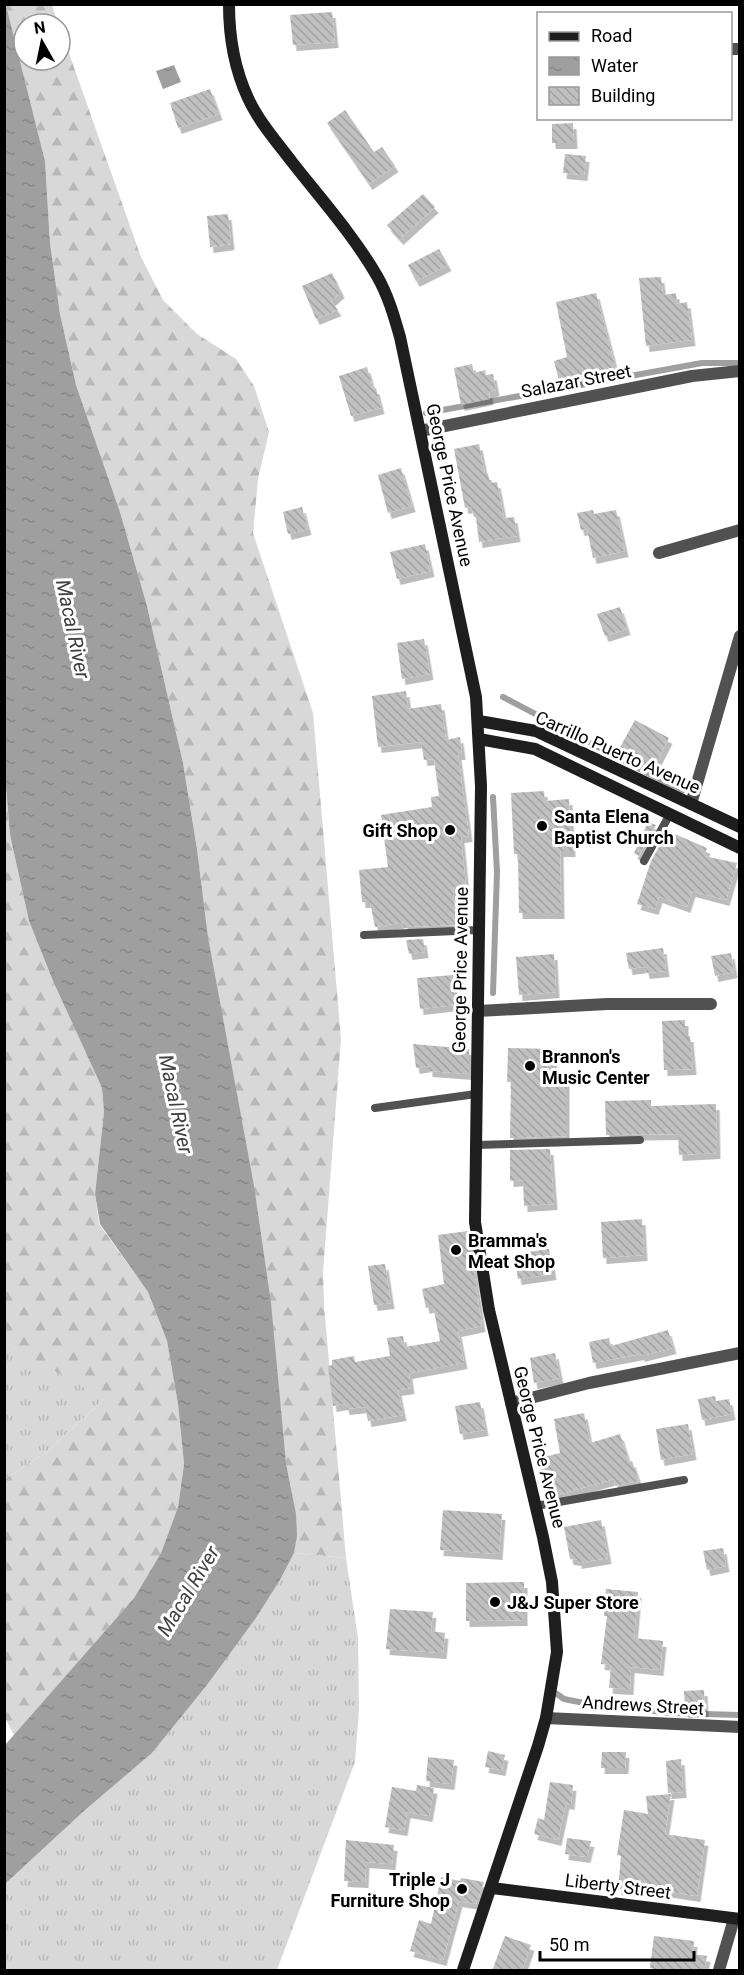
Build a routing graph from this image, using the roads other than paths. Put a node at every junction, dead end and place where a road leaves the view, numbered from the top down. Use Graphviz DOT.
graph roads {
  1 [pos="229,4"];
  2 [pos="740,372"];
  3 [pos="420,431"];
  4 [pos="740,530"];
  5 [pos="659,553"];
  6 [pos="740,636"];
  7 [pos="478,721"];
  8 [pos="480,739"];
  9 [pos="691,804"];
  10 [pos="670,814"];
  11 [pos="740,827"];
  12 [pos="740,848"];
  13 [pos="644,861"];
  14 [pos="479,930"];
  15 [pos="364,935"];
  16 [pos="711,1004"];
  17 [pos="478,1011"];
  18 [pos="476,1094"];
  19 [pos="375,1108"];
  20 [pos="640,1140"];
  21 [pos="476,1145"];
  22 [pos="740,1353"];
  23 [pos="511,1403"];
  24 [pos="684,1480"];
  25 [pos="536,1506"];
  26 [pos="546,1718"];
  27 [pos="740,1728"];
  28 [pos="492,1888"];
  29 [pos="737,1919"];
  30 [pos="463,1971"];
  31 [pos="718,1971"];
  1 -- 3 [label="main road, George Price Avenue"];
  2 -- 3 [label="street, Salazar Street"];
  3 -- 7 [label="main road, George Price Avenue"];
  4 -- 5 [label="street"];
  6 -- 9 [label="street"];
  7 -- 8 [label="main road, George Price Avenue"];
  7 -- 9 [label="main road, Carrillo Puerto Avenue"];
  8 -- 10 [label="main road, Carrillo Puerto Avenue"];
  8 -- 14 [label="main road, George Price Avenue"];
  9 -- 11 [label="main road, Carrillo Puerto Avenue"];
  10 -- 12 [label="main road, Carrillo Puerto Avenue"];
  10 -- 13 [label="lane"];
  14 -- 15 [label="lane"];
  14 -- 17 [label="main road, George Price Avenue"];
  16 -- 17 [label="street"];
  17 -- 18 [label="main road, George Price Avenue"];
  18 -- 19 [label="lane"];
  18 -- 21 [label="main road, George Price Avenue"];
  20 -- 21 [label="lane"];
  21 -- 23 [label="main road, George Price Avenue"];
  22 -- 23 [label="street"];
  23 -- 25 [label="main road, George Price Avenue"];
  24 -- 25 [label="lane"];
  25 -- 26 [label="main road, George Price Avenue"];
  26 -- 27 [label="street, Andrews Street"];
  26 -- 28 [label="main road, George Price Avenue"];
  28 -- 29 [label="main road, Liberty Street"];
  28 -- 30 [label="main road, George Price Avenue"];
  29 -- 31 [label="street"];
}
